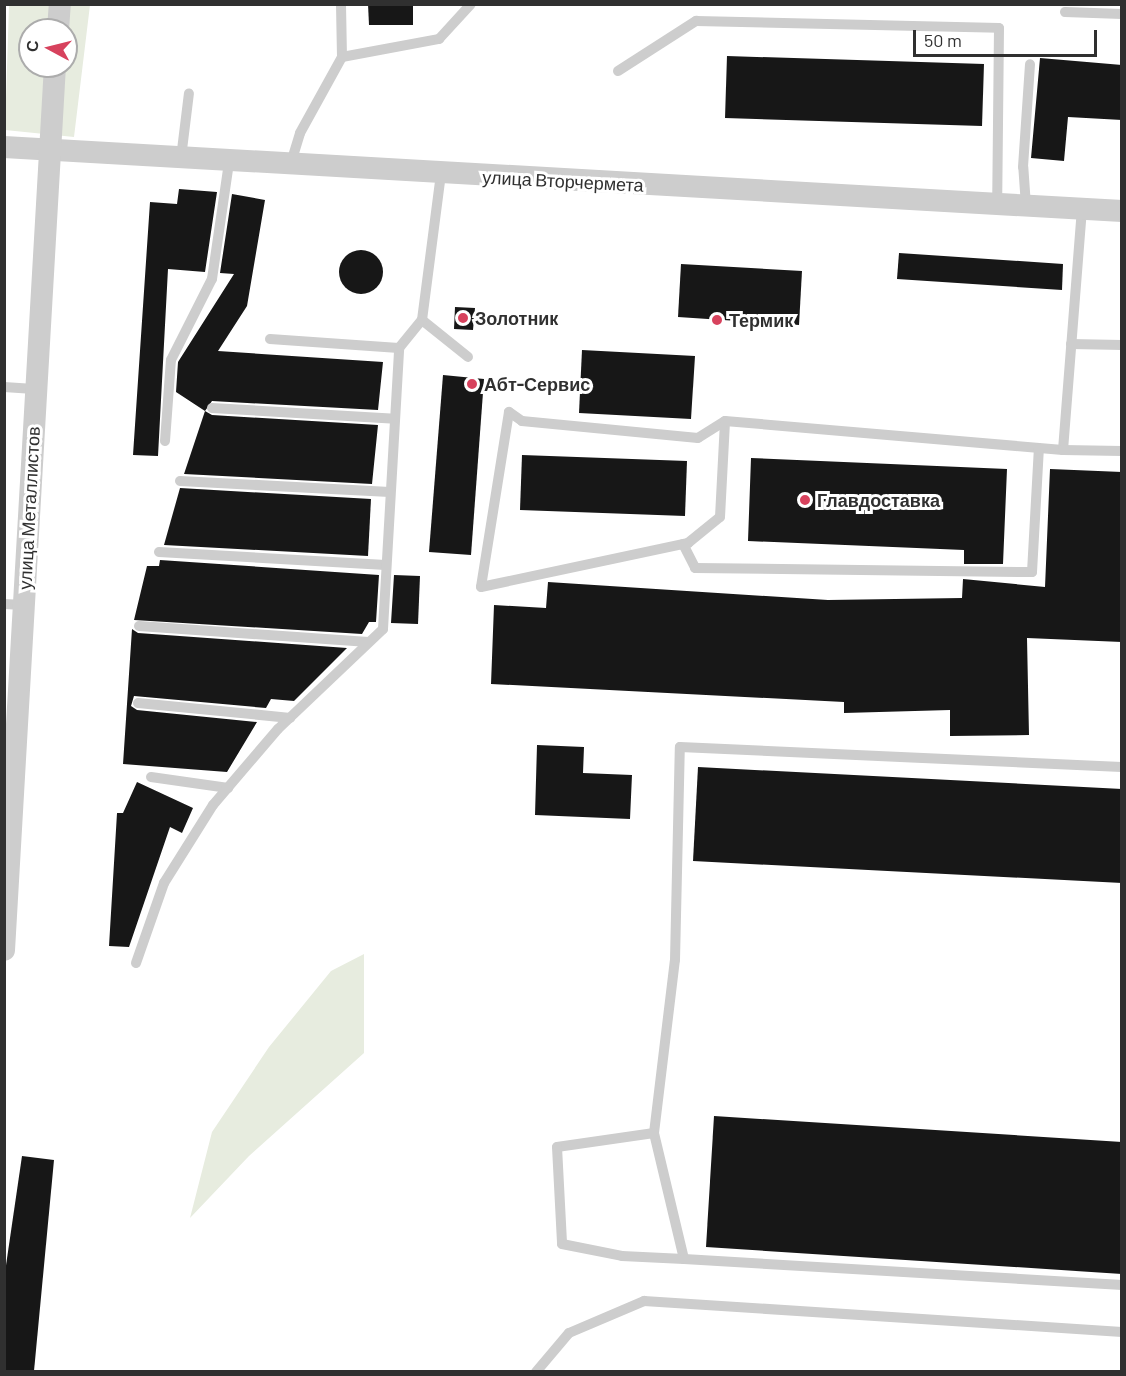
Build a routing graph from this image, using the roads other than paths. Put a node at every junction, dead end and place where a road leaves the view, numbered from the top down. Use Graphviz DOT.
graph roads {
  1 [pos="341,4"];
  2 [pos="471,4"];
  3 [pos="1065,12"];
  4 [pos="1122,14"];
  5 [pos="342,57"];
  6 [pos="1030,64"];
  7 [pos="618,70"];
  8 [pos="54,78"];
  9 [pos="189,93"];
  10 [pos="4,147"];
  11 [pos="48,152"];
  12 [pos="180,160"];
  13 [pos="229,162"];
  14 [pos="290,166"];
  15 [pos="441,174"];
  16 [pos="997,205"];
  17 [pos="1026,206"];
  18 [pos="1082,209"];
  19 [pos="1122,211"];
  20 [pos="422,320"];
  21 [pos="270,339"];
  22 [pos="1071,344"];
  23 [pos="1122,345"];
  24 [pos="399,348"];
  25 [pos="468,357"];
  26 [pos="4,387"];
  27 [pos="34,389"];
  28 [pos="212,408"];
  29 [pos="395,419"];
  30 [pos="725,421"];
  31 [pos="165,441"];
  32 [pos="1039,448"];
  33 [pos="1063,450"];
  34 [pos="1122,451"];
  35 [pos="180,481"];
  36 [pos="390,492"];
  37 [pos="683,544"];
  38 [pos="159,552"];
  39 [pos="387,565"];
  40 [pos="14,605"];
  41 [pos="139,626"];
  42 [pos="368,642"];
  43 [pos="138,704"];
  44 [pos="290,718"];
  45 [pos="1122,766"];
  46 [pos="151,777"];
  47 [pos="228,788"];
  48 [pos="8,809"];
  49 [pos="4,950"];
  50 [pos="136,963"];
  51 [pos="654,1133"];
  52 [pos="684,1259"];
  53 [pos="1122,1285"];
  54 [pos="1122,1332"];
  55 [pos="536,1371"];
  1 -- 5 [label="lane"];
  2 -- 5 [label="lane"];
  3 -- 4 [label="lane"];
  5 -- 14 [label="lane"];
  6 -- 17 [label="lane"];
  7 -- 16 [label="lane"];
  8 -- 11 [label="street, улица Металлистов"];
  9 -- 12 [label="lane"];
  10 -- 11 [label="street, улица Вторчермета"];
  11 -- 12 [label="street, улица Вторчермета"];
  11 -- 27 [label="street, улица Металлистов"];
  12 -- 13 [label="street, улица Вторчермета"];
  13 -- 14 [label="street, улица Вторчермета"];
  13 -- 31 [label="lane"];
  14 -- 15 [label="street, улица Вторчермета"];
  15 -- 16 [label="street, улица Вторчермета"];
  15 -- 20 [label="lane"];
  16 -- 17 [label="street, улица Вторчермета"];
  17 -- 18 [label="street, улица Вторчермета"];
  18 -- 19 [label="street, улица Вторчермета"];
  18 -- 22 [label="lane"];
  20 -- 24 [label="lane"];
  20 -- 25 [label="lane"];
  21 -- 24 [label="lane"];
  22 -- 23 [label="lane"];
  22 -- 33 [label="lane"];
  24 -- 29 [label="lane"];
  26 -- 27 [label="lane"];
  27 -- 40 [label="street, улица Металлистов"];
  28 -- 29 [label="lane"];
  29 -- 36 [label="lane"];
  30 -- 32 [label="lane"];
  30 -- 37 [label="lane"];
  30 -- 37 [label="lane"];
  32 -- 33 [label="lane"];
  32 -- 37 [label="lane"];
  33 -- 34 [label="lane"];
  35 -- 36 [label="lane"];
  36 -- 39 [label="lane"];
  38 -- 39 [label="lane"];
  39 -- 42 [label="lane"];
  40 -- 48 [label="street, улица Металлистов"];
  41 -- 42 [label="lane"];
  42 -- 44 [label="lane"];
  43 -- 44 [label="lane"];
  44 -- 47 [label="lane"];
  45 -- 51 [label="lane"];
  46 -- 47 [label="lane"];
  47 -- 50 [label="lane"];
  48 -- 49 [label="street, улица Металлистов"];
  51 -- 52 [label="lane"];
  51 -- 52 [label="lane"];
  52 -- 53 [label="lane"];
  54 -- 55 [label="lane"];
}
